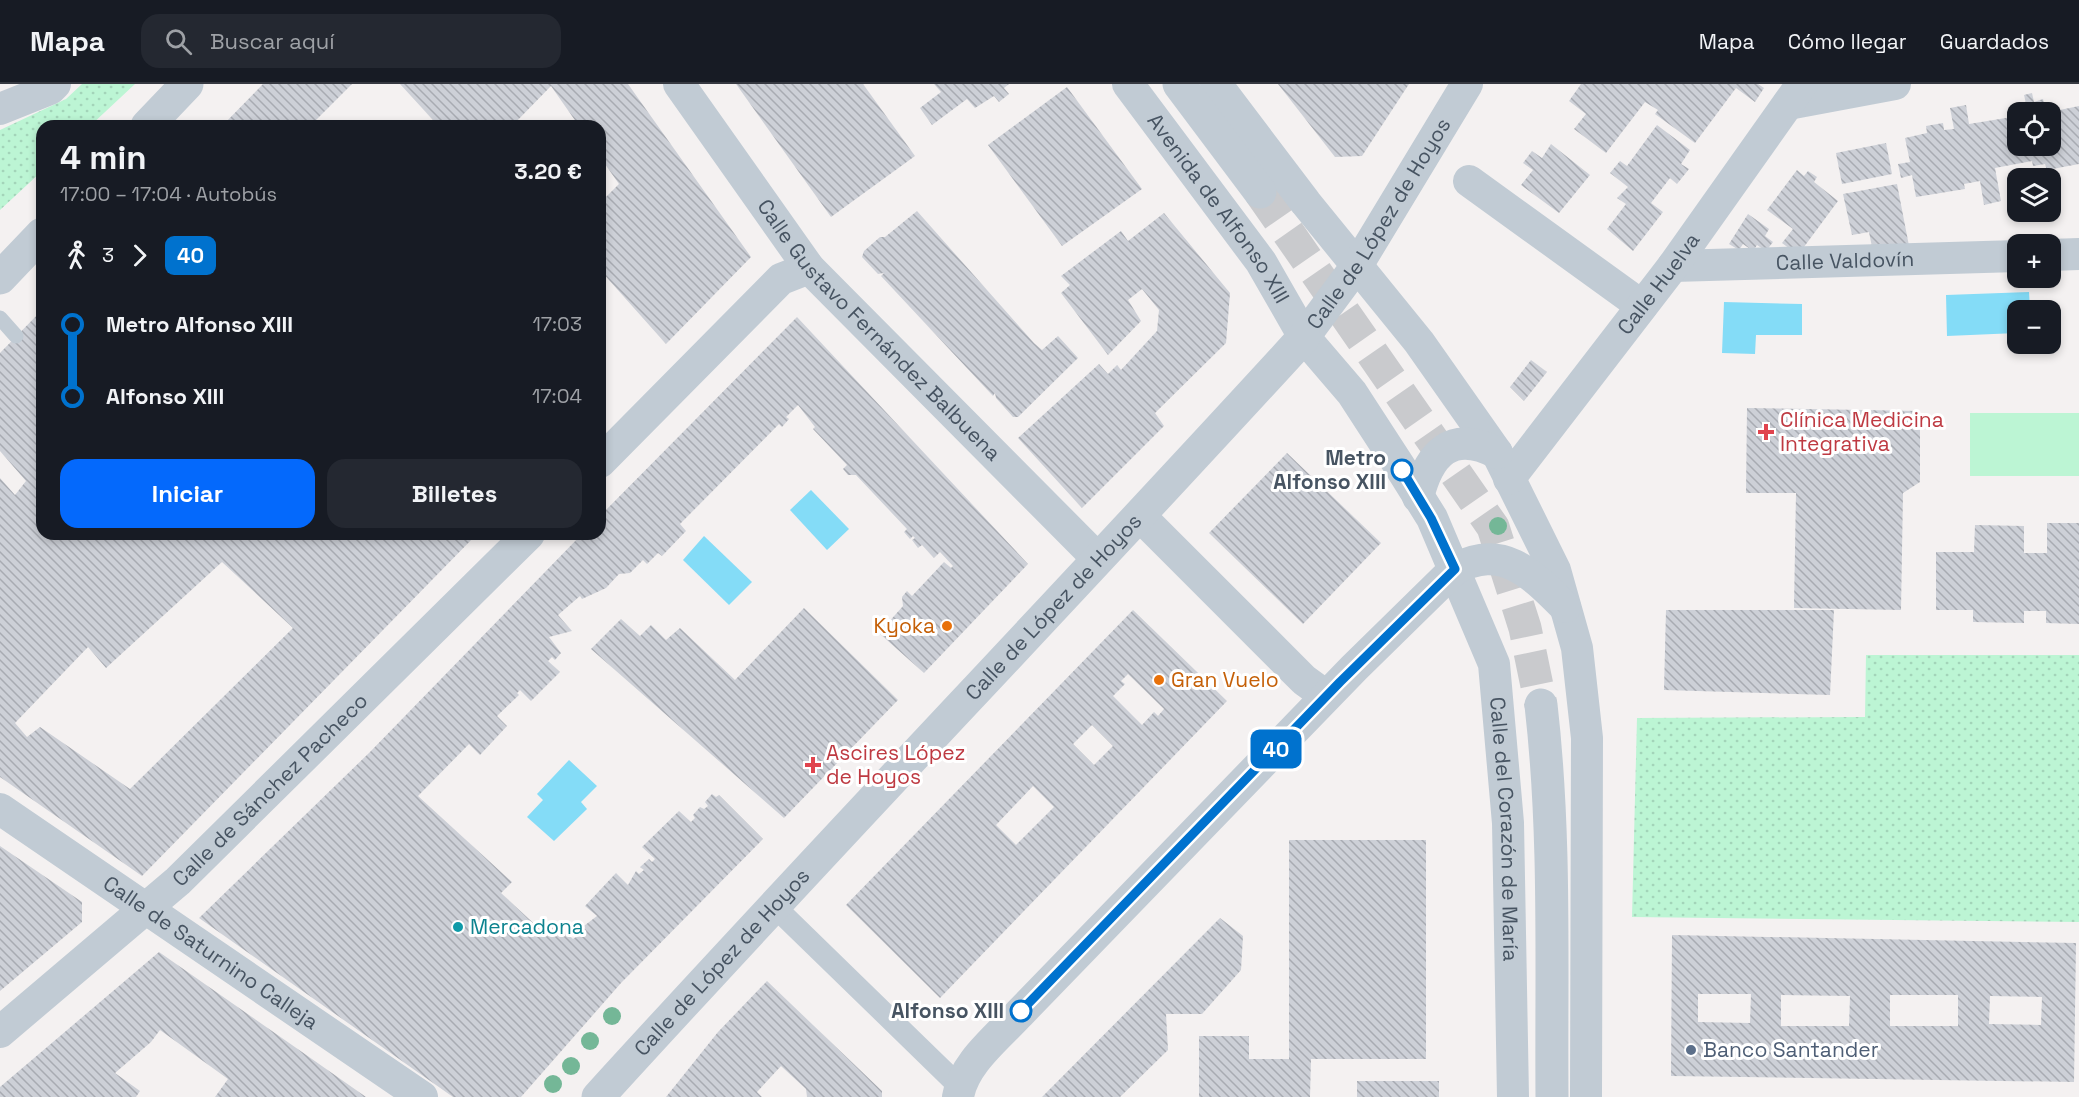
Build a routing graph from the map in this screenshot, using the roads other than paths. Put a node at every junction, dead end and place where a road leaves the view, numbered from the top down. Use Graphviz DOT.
graph roads {
  1 [pos="55,84"];
  2 [pos="187,84"];
  3 [pos="679,84"];
  4 [pos="1128,84"];
  5 [pos="1179,84"];
  6 [pos="1216,84"];
  7 [pos="1467,84"];
  8 [pos="1895,84"];
  9 [pos="1795,94"];
  10 [pos="0,109"];
  11 [pos="153,120"];
  12 [pos="1469,181"];
  13 [pos="1260,192"];
  14 [pos="36,240"];
  15 [pos="2079,254"];
  16 [pos="2061,255"];
  17 [pos="2007,256"];
  18 [pos="1358,264"];
  19 [pos="1673,267"];
  20 [pos="809,268"];
  21 [pos="0,278"];
  22 [pos="1642,306"];
  23 [pos="0,318"];
  24 [pos="16,336"];
  25 [pos="1304,337"];
  26 [pos="606,456"];
  27 [pos="1503,466"];
  28 [pos="1418,498"];
  29 [pos="1140,516"];
  30 [pos="523,540"];
  31 [pos="1098,559"];
  32 [pos="1455,569"];
  33 [pos="1567,610"];
  34 [pos="1326,696"];
  35 [pos="1541,705"];
  36 [pos="0,809"];
  37 [pos="773,904"];
  38 [pos="147,910"];
  39 [pos="0,1032"];
  40 [pos="959,1091"];
  41 [pos="422,1097"];
  42 [pos="598,1097"];
  43 [pos="1513,1097"];
  44 [pos="1552,1097"];
  45 [pos="1586,1097"];
  1 -- 10 [label="street"];
  2 -- 11 [label="street"];
  3 -- 20 [label="street, Calle Gustavo Fernández Balbuena"];
  4 -- 25 [label="street, Avenida de Alfonso XIII"];
  5 -- 13 [label="street, Avenida de Alfonso XIII"];
  6 -- 18 [label="street"];
  7 -- 18 [label="street, Calle de López de Hoyos"];
  8 -- 9 [label="street"];
  9 -- 19 [label="street, Calle Huelva"];
  12 -- 22 [label="street"];
  14 -- 21 [label="street"];
  15 -- 16 [label="street"];
  17 -- 19 [label="street, Calle Valdovín"];
  18 -- 25 [label="street, Calle de López de Hoyos"];
  18 -- 27 [label="street"];
  19 -- 22 [label="street, Calle Huelva"];
  20 -- 26 [label="street"];
  20 -- 31 [label="street, Calle Gustavo Fernández Balbuena"];
  22 -- 27 [label="street, Calle Huelva"];
  23 -- 24 [label="lane"];
  25 -- 28 [label="street, Calle del Corazón de María"];
  25 -- 29 [label="street, Calle de López de Hoyos"];
  27 -- 28 [label="street"];
  27 -- 33 [label="street"];
  28 -- 32 [label="street, Calle del Corazón de María"];
  29 -- 31 [label="street, Calle de López de Hoyos"];
  29 -- 34 [label="street"];
  30 -- 38 [label="street, Calle de Sánchez Pacheco"];
  31 -- 37 [label="street, Calle de López de Hoyos"];
  32 -- 33 [label="street"];
  32 -- 34 [label="street"];
  32 -- 43 [label="street, Calle del Corazón de María"];
  33 -- 45 [label="street"];
  34 -- 40 [label="street"];
  35 -- 44 [label="street, Calle del Corazón de María"];
  36 -- 38 [label="street, Calle de Saturnino Calleja"];
  37 -- 40 [label="street"];
  37 -- 42 [label="street, Calle de López de Hoyos"];
  38 -- 39 [label="street, Calle de Sánchez Pacheco"];
  38 -- 41 [label="street, Calle de Saturnino Calleja"];
}
